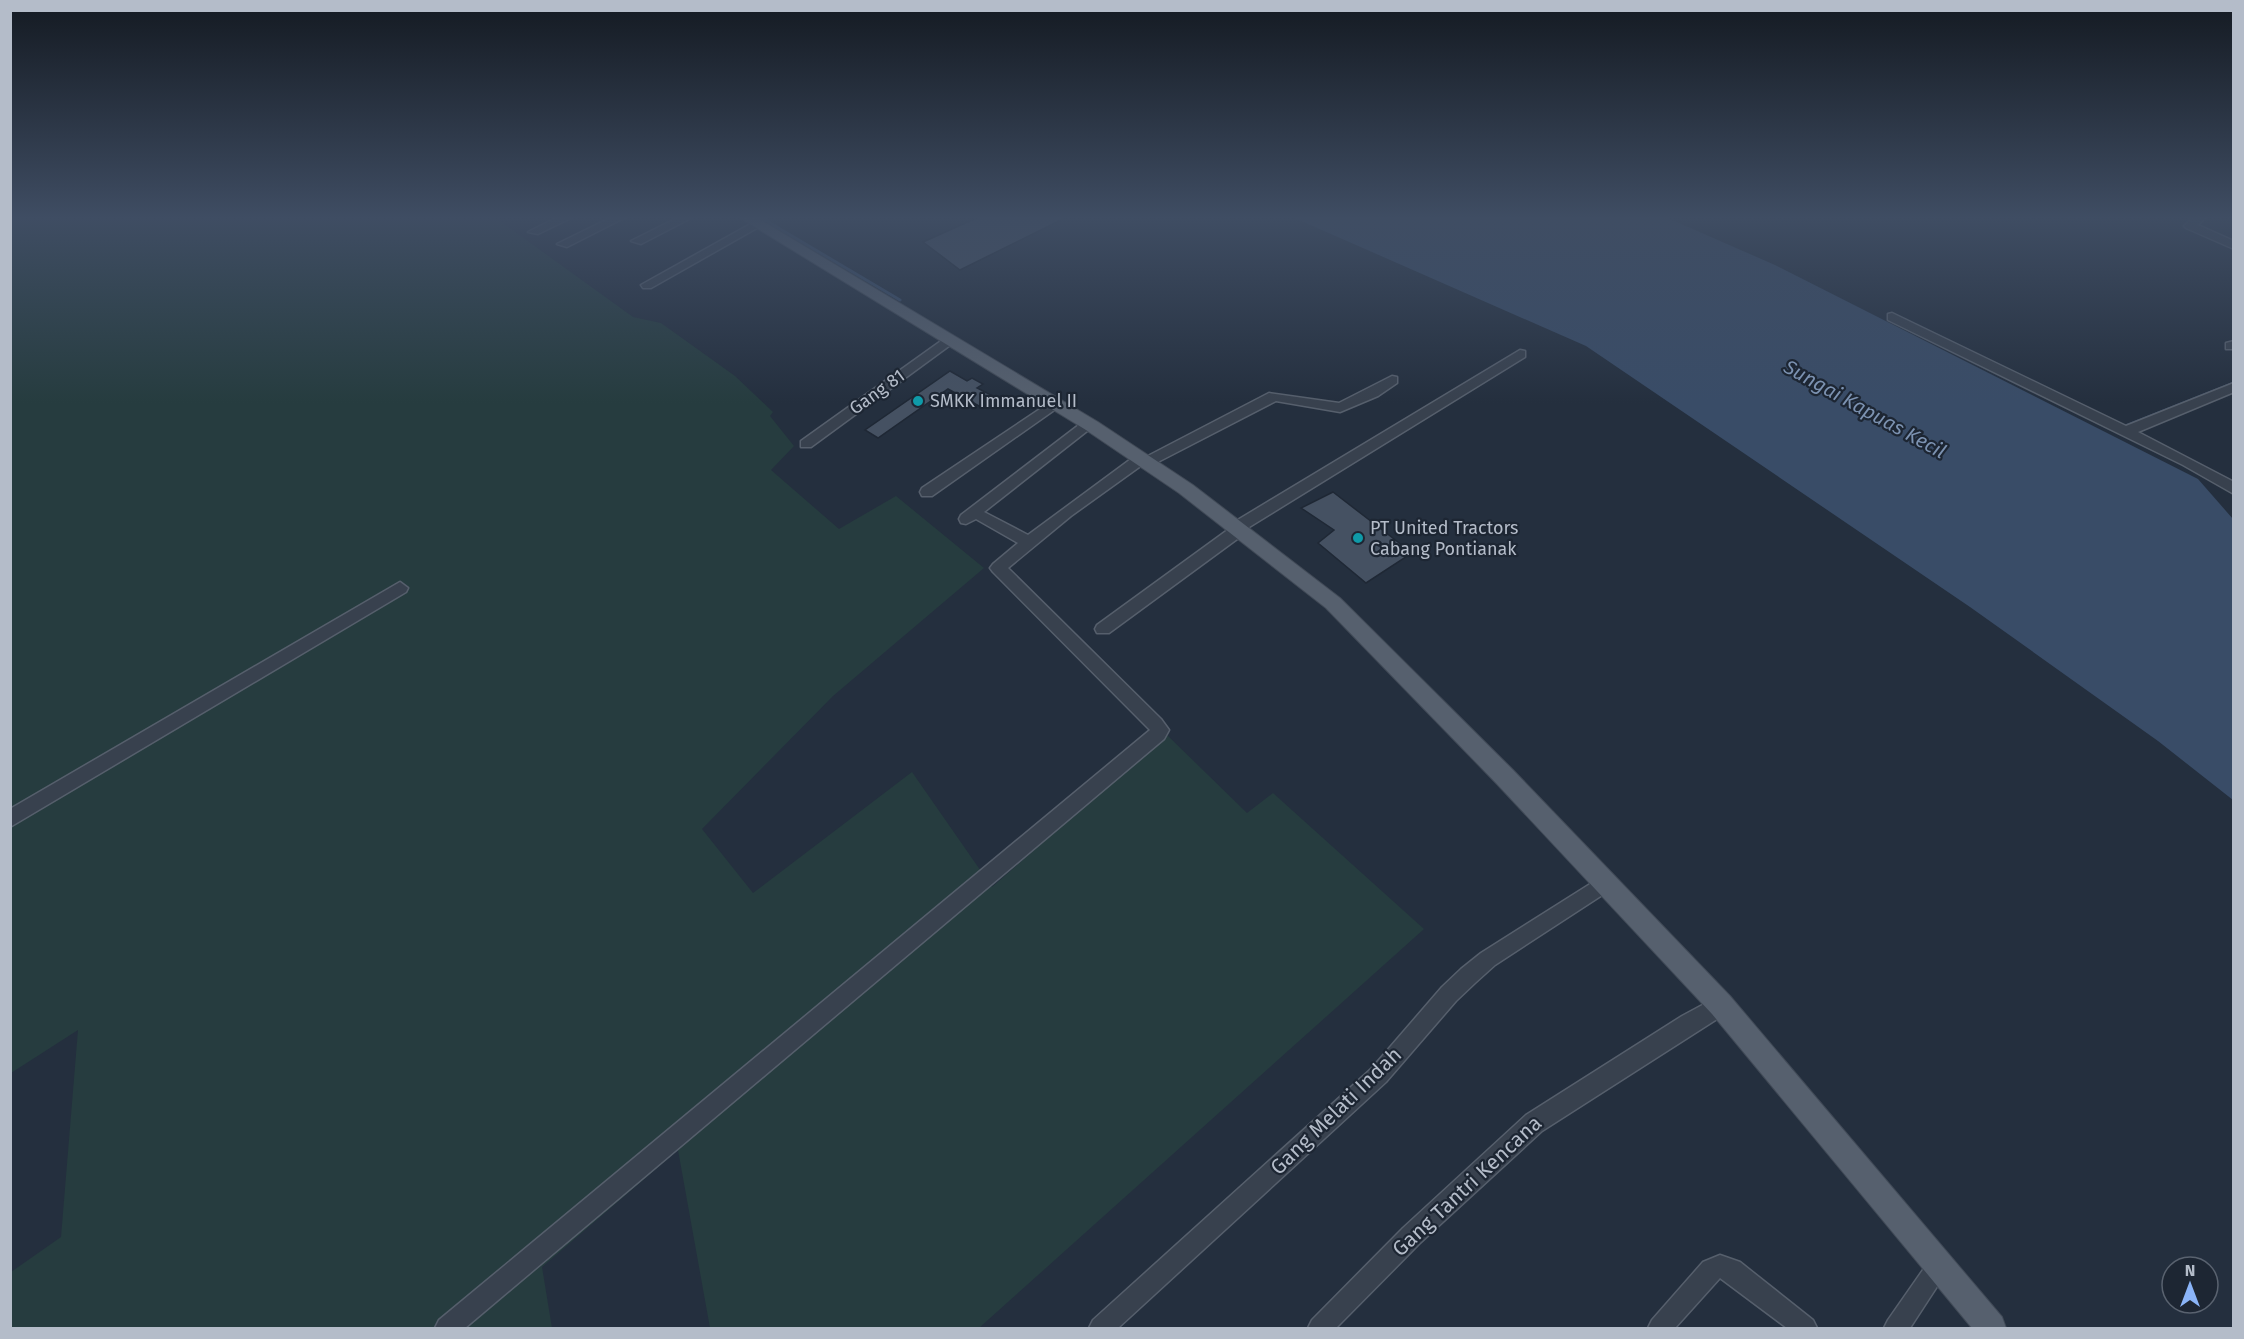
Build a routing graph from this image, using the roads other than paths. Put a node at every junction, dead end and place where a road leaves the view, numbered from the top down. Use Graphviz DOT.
graph roads {
  1 [pos="657,278"];
  2 [pos="847,278"];
  3 [pos="647,285"];
  4 [pos="1892,317"];
  5 [pos="948,340"];
  6 [pos="1520,354"];
  7 [pos="1392,380"];
  8 [pos="2234,387"];
  9 [pos="1055,403"];
  10 [pos="1089,424"];
  11 [pos="2126,433"];
  12 [pos="806,444"];
  13 [pos="1144,461"];
  14 [pos="2234,489"];
  15 [pos="927,492"];
  16 [pos="982,517"];
  17 [pos="966,519"];
  18 [pos="1238,529"];
  19 [pos="1028,542"];
  20 [pos="400,588"];
  21 [pos="1103,629"];
  22 [pos="10,819"];
  23 [pos="1606,882"];
  24 [pos="1721,1005"];
  25 [pos="1940,1265"];
  26 [pos="447,1329"];
  27 [pos="1101,1329"];
  28 [pos="1320,1329"];
  29 [pos="1660,1329"];
  30 [pos="1805,1329"];
  31 [pos="1896,1329"];
  32 [pos="1991,1329"];
  1 -- 3 [label="street"];
  2 -- 5 [label="main road"];
  4 -- 11 [label="street"];
  5 -- 9 [label="main road"];
  5 -- 12 [label="street, Gang 81"];
  6 -- 18 [label="street"];
  7 -- 13 [label="street"];
  8 -- 11 [label="street"];
  9 -- 10 [label="main road"];
  9 -- 15 [label="street"];
  10 -- 13 [label="main road"];
  10 -- 17 [label="street"];
  11 -- 14 [label="street"];
  13 -- 18 [label="main road"];
  13 -- 19 [label="street"];
  16 -- 19 [label="street"];
  18 -- 21 [label="street"];
  18 -- 23 [label="main road"];
  19 -- 26 [label="street"];
  20 -- 22 [label="street"];
  23 -- 24 [label="main road"];
  23 -- 27 [label="street, Gang Melati Indah"];
  24 -- 25 [label="main road"];
  24 -- 28 [label="street, Gang Tantri Kencana"];
  25 -- 31 [label="street"];
  25 -- 32 [label="main road"];
  29 -- 30 [label="street"];
}
